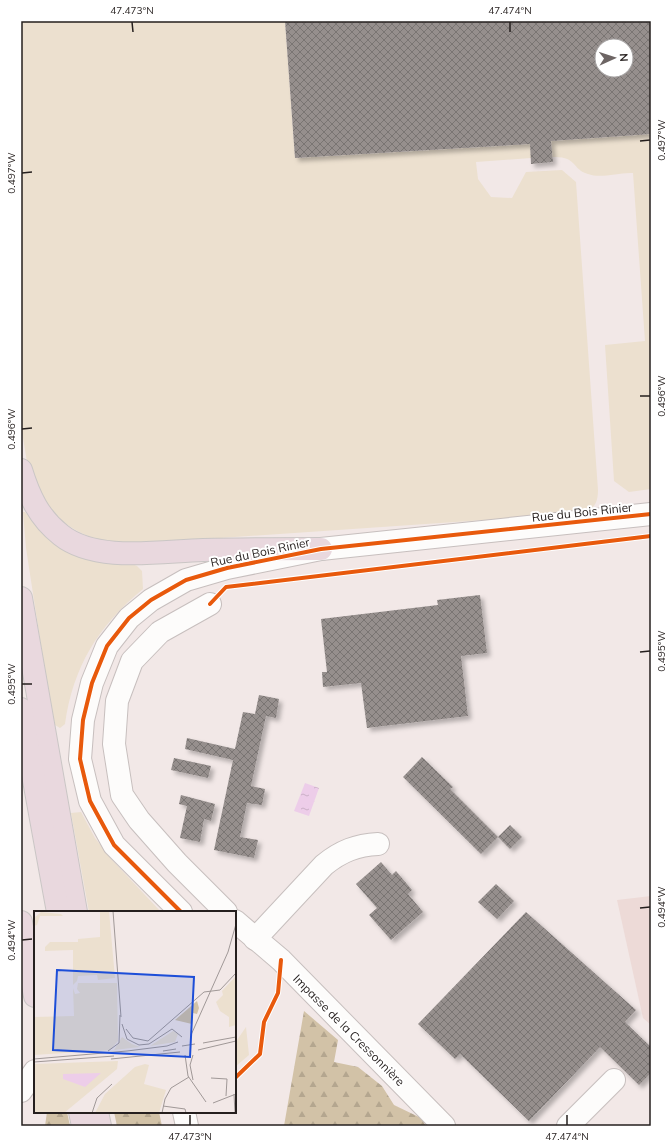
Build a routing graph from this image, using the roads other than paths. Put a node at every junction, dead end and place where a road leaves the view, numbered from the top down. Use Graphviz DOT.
graph roads {
  1 [pos="21,470"];
  2 [pos="651,514"];
  3 [pos="322,549"];
  4 [pos="21,598"];
  5 [pos="210,604"];
  6 [pos="21,709"];
  7 [pos="21,791"];
  8 [pos="378,844"];
  9 [pos="43,911"];
  10 [pos="58,911"];
  11 [pos="76,911"];
  12 [pos="180,911"];
  13 [pos="225,911"];
  14 [pos="236,921"];
  15 [pos="21,922"];
  16 [pos="255,938"];
  17 [pos="34,991"];
  18 [pos="34,1072"];
  19 [pos="614,1080"];
  20 [pos="21,1091"];
  21 [pos="80,1113"];
  22 [pos="97,1113"];
  23 [pos="184,1113"];
  24 [pos="83,1126"];
  25 [pos="100,1126"];
  26 [pos="187,1126"];
  27 [pos="444,1126"];
  28 [pos="568,1126"];
  1 -- 3 [label="highway"];
  2 -- 3 [label="street, Rue du Bois Rinier"];
  3 -- 12 [label="street, Rue du Bois Rinier"];
  4 -- 11 [label="highway"];
  5 -- 13 [label="street"];
  6 -- 10 [label="highway"];
  7 -- 9 [label="highway"];
  8 -- 16 [label="street"];
  14 -- 16 [label="street, Impasse de la Cressonnière"];
  15 -- 17 [label="highway"];
  16 -- 27 [label="street, Impasse de la Cressonnière"];
  18 -- 20 [label="street"];
  19 -- 28 [label="street"];
  21 -- 24 [label="highway"];
  22 -- 25 [label="highway"];
  23 -- 26 [label="street"];
}
